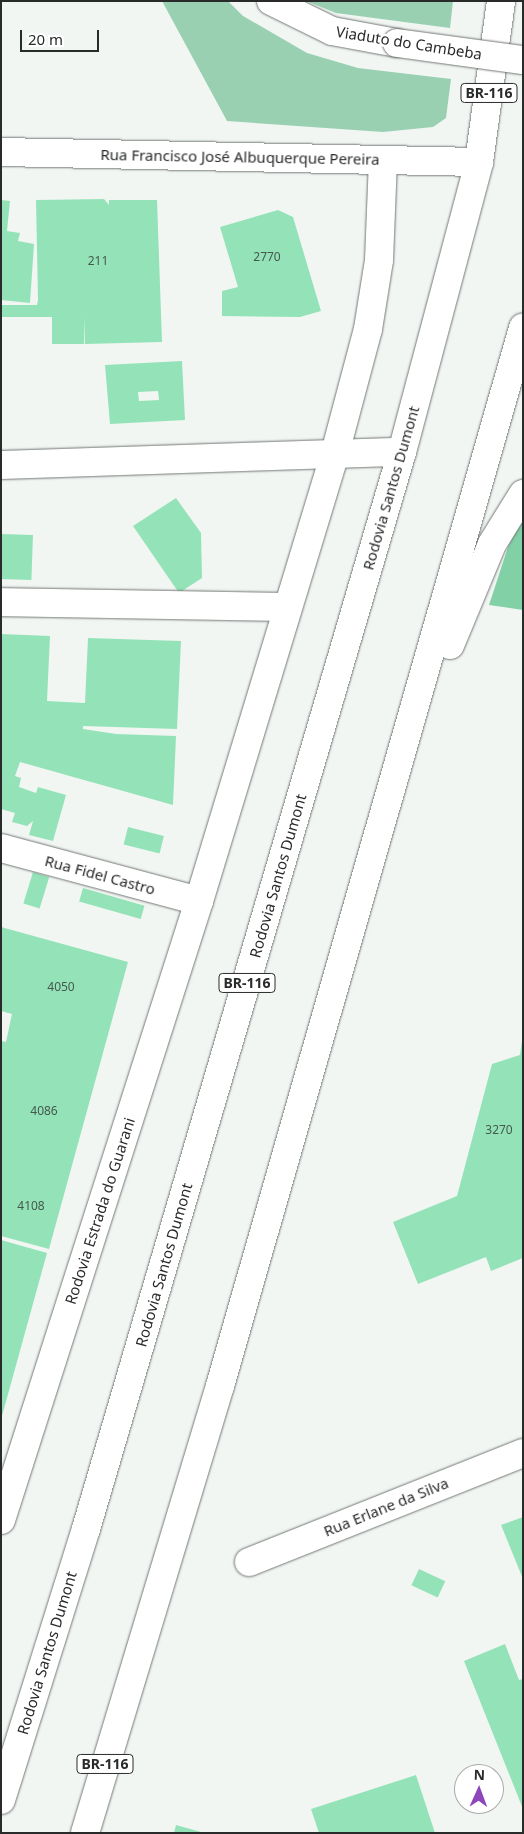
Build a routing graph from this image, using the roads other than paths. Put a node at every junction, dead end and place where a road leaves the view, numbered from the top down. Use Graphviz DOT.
graph roads {
  1 [pos="271,1"];
  2 [pos="500,9"];
  3 [pos="523,60"];
  4 [pos="1,152"];
  5 [pos="383,160"];
  6 [pos="478,162"];
  7 [pos="523,328"];
  8 [pos="402,452"];
  9 [pos="335,453"];
  10 [pos="1,465"];
  11 [pos="523,494"];
  12 [pos="1,602"];
  13 [pos="286,607"];
  14 [pos="401,761"];
  15 [pos="1,848"];
  16 [pos="199,901"];
  17 [pos="523,1453"];
  18 [pos="10,1466"];
  19 [pos="1,1520"];
  20 [pos="249,1562"];
  21 [pos="1,1800"];
  22 [pos="85,1833"];
  1 -- 3 [label="main road, Viaduto do Cambeba, bridge"];
  2 -- 6 [label="main road, Rodovia Santos Dumont / BR-116"];
  4 -- 5 [label="main road, Rua Francisco José Albuquerque Pereira"];
  5 -- 6 [label="main road, Rua Francisco José Albuquerque Pereira"];
  5 -- 9 [label="main road, Rodovia Estrada do Guarani"];
  6 -- 8 [label="main road, Rodovia Santos Dumont / BR-116"];
  7 -- 14 [label="main road, BR-116"];
  8 -- 9 [label="main road"];
  8 -- 21 [label="main road, Rodovia Santos Dumont / BR-116"];
  9 -- 10 [label="main road"];
  9 -- 13 [label="main road, Rodovia Estrada do Guarani"];
  11 -- 14 [label="main road"];
  12 -- 13 [label="main road"];
  13 -- 16 [label="main road, Rodovia Estrada do Guarani"];
  14 -- 22 [label="main road, BR-116"];
  15 -- 16 [label="main road, Rua Fidel Castro"];
  16 -- 18 [label="main road, Rodovia Estrada do Guarani"];
  17 -- 20 [label="main road, Rua Erlane da Silva"];
  18 -- 19 [label="main road, Rodovia Estrada do Guarani"];
}
